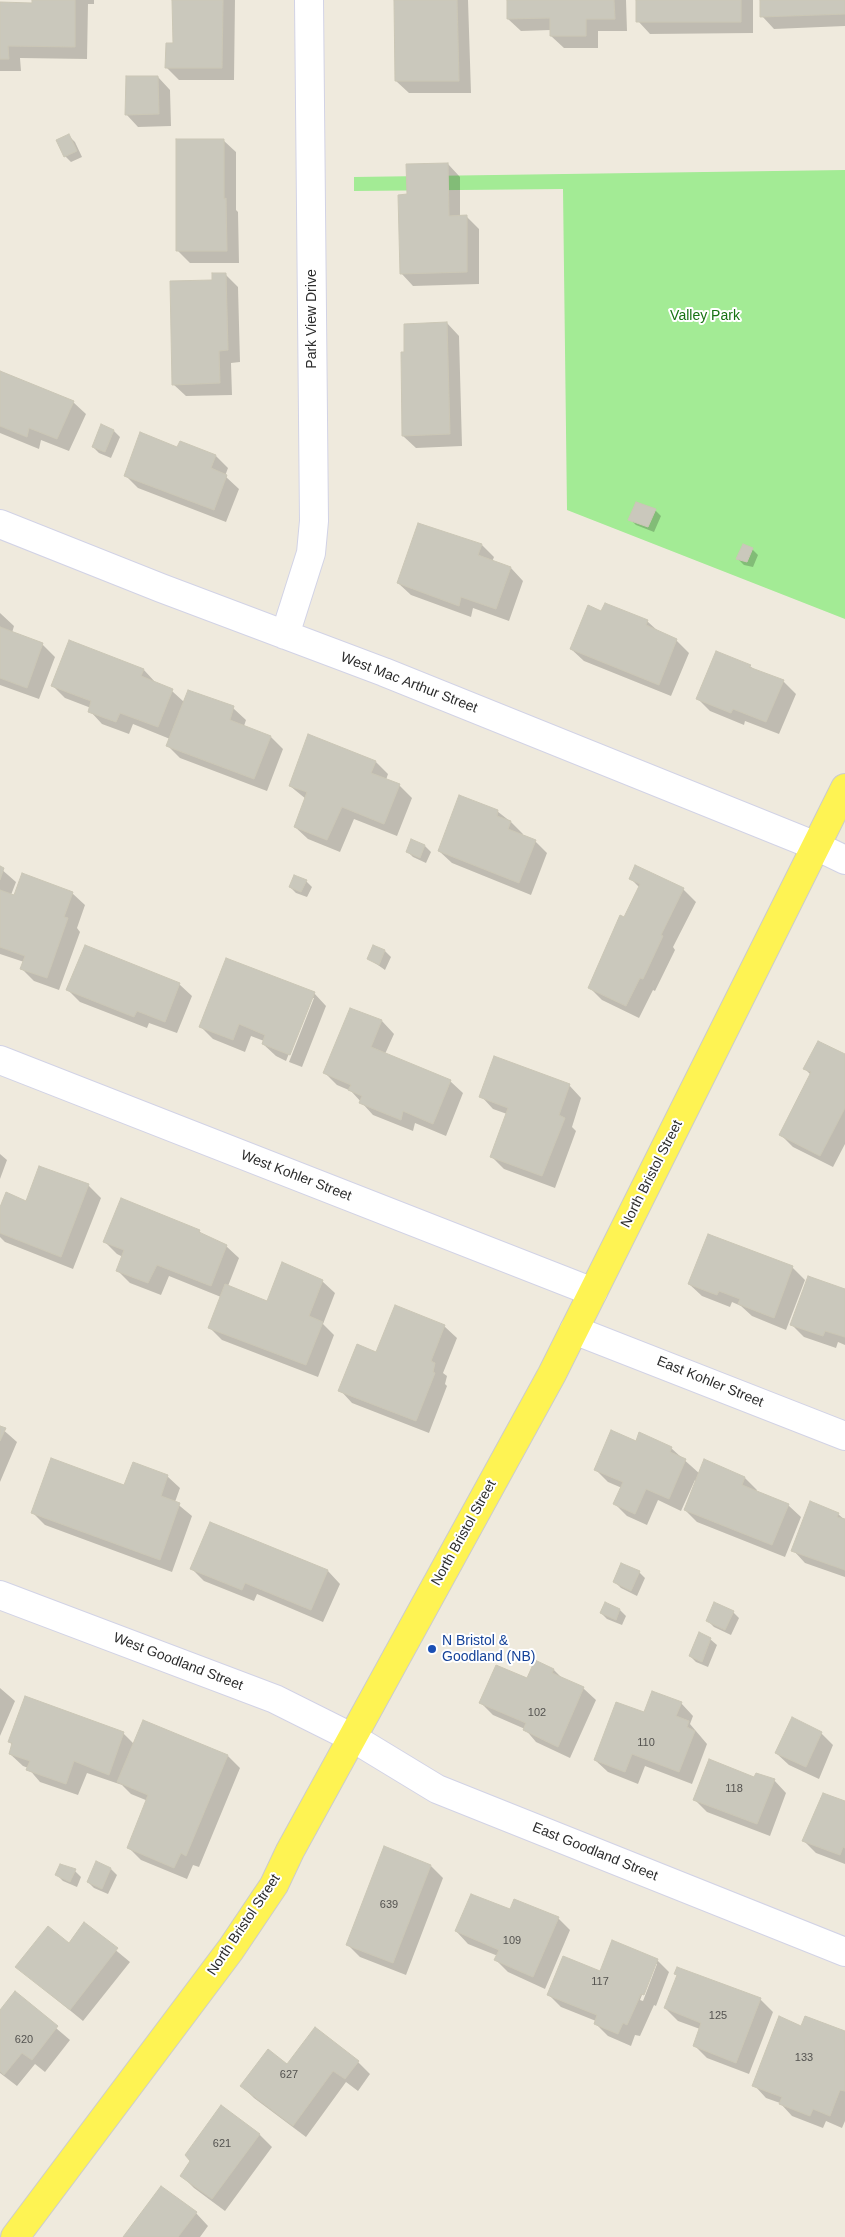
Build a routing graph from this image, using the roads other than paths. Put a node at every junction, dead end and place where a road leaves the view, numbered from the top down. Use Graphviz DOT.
graph roads {
  1 [pos="309,0"];
  2 [pos="0,524"];
  3 [pos="285,635"];
  4 [pos="845,788"];
  5 [pos="816,846"];
  6 [pos="845,860"];
  7 [pos="0,1060"];
  8 [pos="593,1292"];
  9 [pos="574,1330"];
  10 [pos="845,1436"];
  11 [pos="0,1596"];
  12 [pos="353,1738"];
  13 [pos="845,1952"];
  14 [pos="14,2237"];
  1 -- 3 [label="street, Park View Drive"];
  2 -- 3 [label="street, West Mac Arthur Street"];
  3 -- 5 [label="street, West Mac Arthur Street"];
  4 -- 5 [label="main road, North Bristol Street"];
  5 -- 6 [label="street, West Mac Arthur Street"];
  5 -- 8 [label="main road, North Bristol Street"];
  7 -- 8 [label="street, West Kohler Street"];
  8 -- 9 [label="main road, North Bristol Street"];
  9 -- 10 [label="street, East Kohler Street"];
  9 -- 12 [label="main road, North Bristol Street"];
  11 -- 12 [label="street, West Goodland Street"];
  12 -- 13 [label="street, East Goodland Street"];
  12 -- 14 [label="main road, North Bristol Street"];
}
